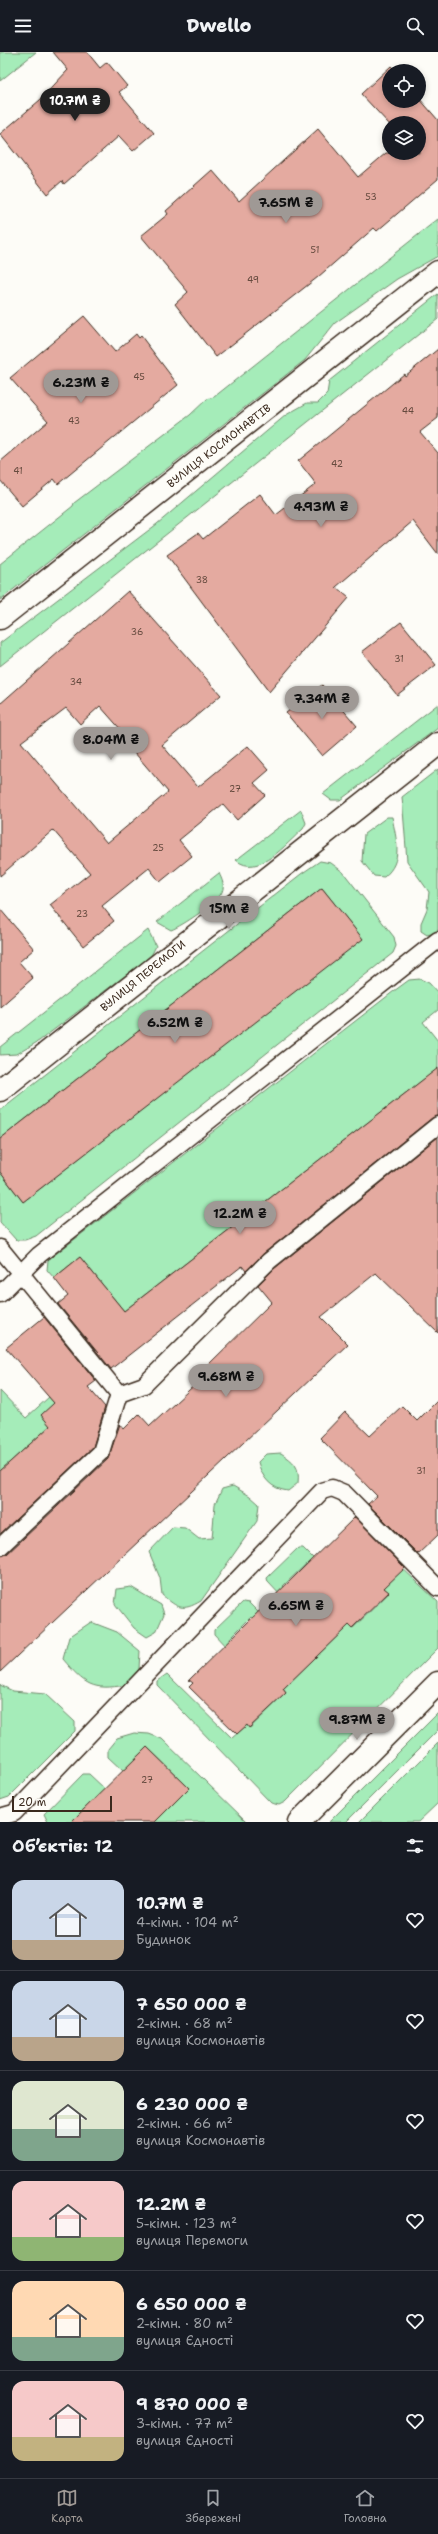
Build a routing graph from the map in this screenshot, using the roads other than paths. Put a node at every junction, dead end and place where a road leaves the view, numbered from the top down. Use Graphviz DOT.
graph roads {
  1 [pos="438,272"];
  2 [pos="0,618"];
  3 [pos="438,744"];
  4 [pos="438,940"];
  5 [pos="0,1090"];
  6 [pos="438,1125"];
  7 [pos="0,1248"];
  8 [pos="20,1274"];
  9 [pos="0,1294"];
  10 [pos="119,1394"];
  11 [pos="0,1547"];
  12 [pos="438,1588"];
  13 [pos="438,1683"];
  14 [pos="0,1817"];
  15 [pos="307,1819"];
  1 -- 2 [label="street, ВУЛИЦЯ КОСМОНАВТІВ"];
  3 -- 5 [label="street, ВУЛИЦЯ ПЕРЕМОГИ"];
  4 -- 8 [label="lane"];
  6 -- 10 [label="lane"];
  7 -- 8 [label="lane"];
  8 -- 9 [label="lane"];
  8 -- 10 [label="lane"];
  10 -- 11 [label="lane"];
  12 -- 14 [label="lane"];
  13 -- 15 [label="street"];
}
